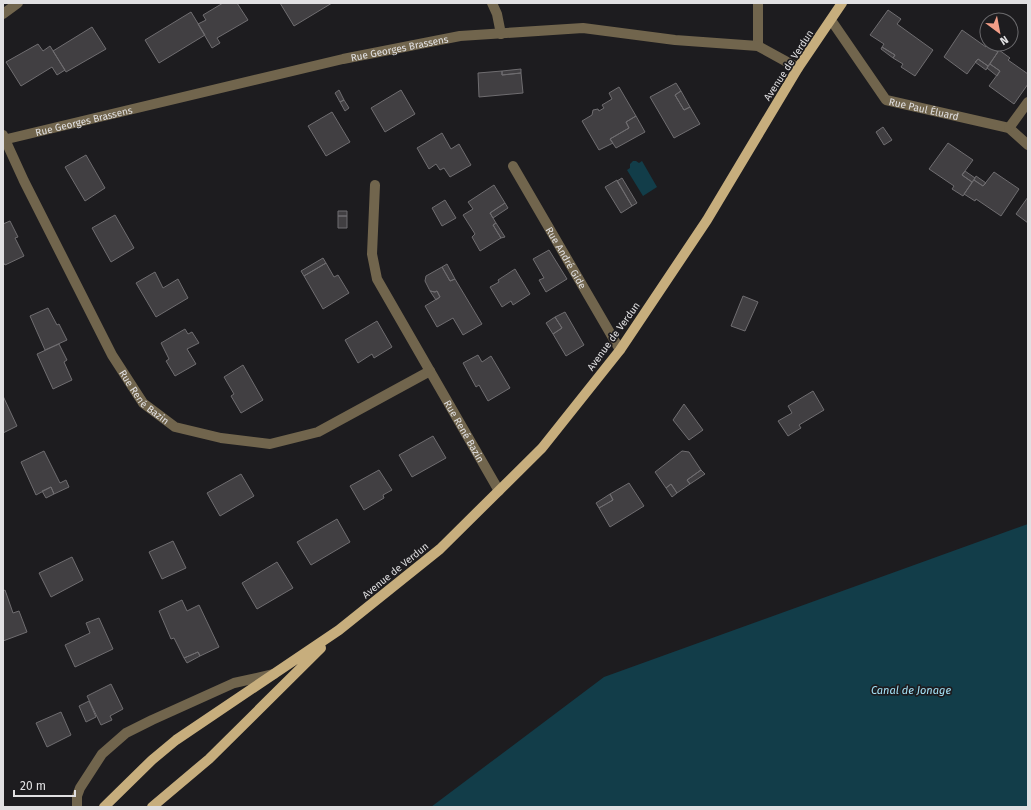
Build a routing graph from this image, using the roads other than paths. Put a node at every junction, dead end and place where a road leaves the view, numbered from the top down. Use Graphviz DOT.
graph roads {
  1 [pos="18,3"];
  2 [pos="492,3"];
  3 [pos="758,3"];
  4 [pos="842,3"];
  5 [pos="3,14"];
  6 [pos="832,20"];
  7 [pos="501,34"];
  8 [pos="758,46"];
  9 [pos="798,68"];
  10 [pos="1028,102"];
  11 [pos="1009,128"];
  12 [pos="4,138"];
  13 [pos="1028,145"];
  14 [pos="513,166"];
  15 [pos="375,185"];
  16 [pos="620,350"];
  17 [pos="430,371"];
  18 [pos="499,491"];
  19 [pos="339,630"];
  20 [pos="276,673"];
  21 [pos="77,807"];
  22 [pos="104,807"];
  23 [pos="152,807"];
  1 -- 5 [label="street"];
  2 -- 7 [label="street"];
  3 -- 8 [label="street"];
  4 -- 6 [label="main road, Avenue de Verdun"];
  6 -- 9 [label="main road, Avenue de Verdun"];
  6 -- 11 [label="street, Rue Paul Éluard"];
  7 -- 8 [label="street, Rue Georges Brassens"];
  7 -- 12 [label="street, Rue Georges Brassens"];
  8 -- 9 [label="street, Rue Georges Brassens"];
  9 -- 16 [label="main road, Avenue de Verdun"];
  10 -- 11 [label="street"];
  11 -- 13 [label="street, Rue Paul Éluard"];
  12 -- 17 [label="street, Rue René Bazin"];
  14 -- 16 [label="street, Rue André Gide"];
  15 -- 17 [label="street, Rue René Bazin"];
  16 -- 18 [label="main road, Avenue de Verdun"];
  17 -- 18 [label="street, Rue René Bazin"];
  18 -- 19 [label="main road, Avenue de Verdun"];
  19 -- 20 [label="main road, Avenue de Verdun"];
  19 -- 23 [label="main road, Avenue de Verdun"];
  20 -- 21 [label="street"];
  20 -- 22 [label="main road, Avenue de Verdun"];
}
